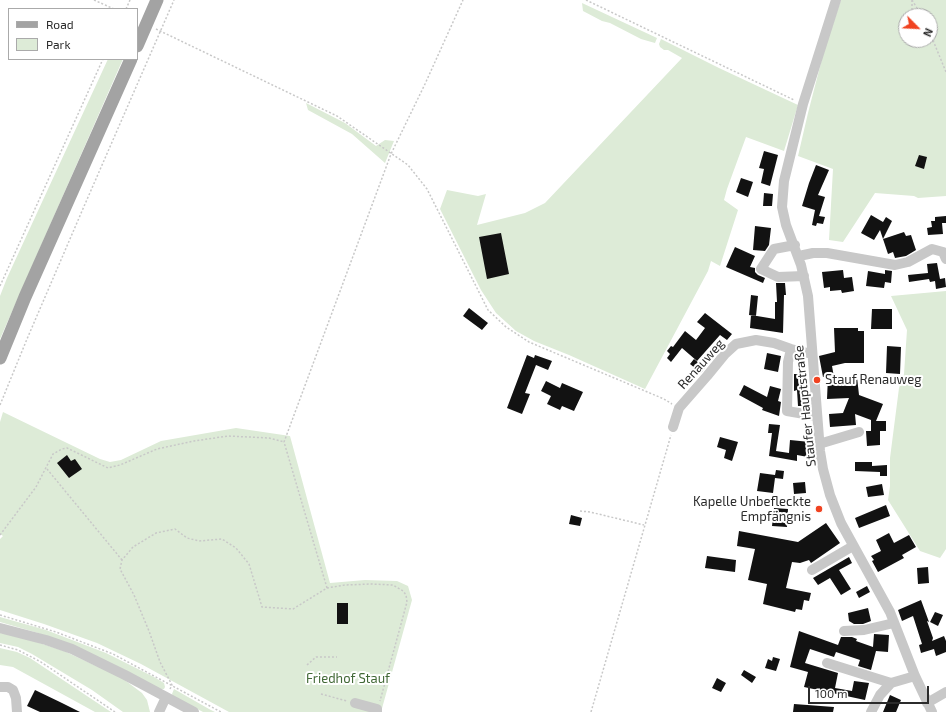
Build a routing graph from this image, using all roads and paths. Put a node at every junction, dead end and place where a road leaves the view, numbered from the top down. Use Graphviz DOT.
graph roads {
  1 [pos="94,0"];
  2 [pos="157,0"];
  3 [pos="174,0"];
  4 [pos="463,0"];
  5 [pos="586,0"];
  6 [pos="836,0"];
  7 [pos="112,8"];
  8 [pos="147,24"];
  9 [pos="161,31"];
  10 [pos="138,44"];
  11 [pos="936,48"];
  12 [pos="103,60"];
  13 [pos="131,60"];
  14 [pos="946,72"];
  15 [pos="803,104"];
  16 [pos="391,154"];
  17 [pos="795,245"];
  18 [pos="799,256"];
  19 [pos="946,259"];
  20 [pos="804,276"];
  21 [pos="0,286"];
  22 [pos="791,349"];
  23 [pos="812,354"];
  24 [pos="0,358"];
  25 [pos="0,405"];
  26 [pos="679,408"];
  27 [pos="816,416"];
  28 [pos="673,427"];
  29 [pos="859,432"];
  30 [pos="284,442"];
  31 [pos="819,444"];
  32 [pos="46,468"];
  33 [pos="580,511"];
  34 [pos="644,525"];
  35 [pos="0,535"];
  36 [pos="853,546"];
  37 [pos="122,560"];
  38 [pos="812,570"];
  39 [pos="327,588"];
  40 [pos="894,622"];
  41 [pos="0,628"];
  42 [pos="844,631"];
  43 [pos="0,645"];
  44 [pos="336,657"];
  45 [pos="827,663"];
  46 [pos="307,665"];
  47 [pos="915,676"];
  48 [pos="891,683"];
  49 [pos="172,685"];
  50 [pos="0,687"];
  51 [pos="946,692"];
  52 [pos="321,694"];
  53 [pos="166,697"];
  54 [pos="354,703"];
  55 [pos="930,707"];
  56 [pos="377,710"];
  57 [pos="16,712"];
  58 [pos="115,712"];
  59 [pos="159,712"];
  60 [pos="194,712"];
  61 [pos="591,712"];
  62 [pos="871,712"];
  1 -- 7 [label="path"];
  2 -- 8 [label="main road"];
  3 -- 9 [label="path"];
  4 -- 16 [label="path"];
  5 -- 15 [label="path"];
  6 -- 15 [label="street, Staufer Hauptstraße"];
  8 -- 9 [label="path"];
  8 -- 10 [label="main road"];
  9 -- 16 [label="path"];
  9 -- 25 [label="path"];
  11 -- 14 [label="path"];
  12 -- 21 [label="path"];
  13 -- 24 [label="main road"];
  15 -- 17 [label="street, Staufer Hauptstraße"];
  16 -- 26 [label="path"];
  16 -- 30 [label="path"];
  17 -- 18 [label="street, Staufer Hauptstraße"];
  17 -- 20 [label="street"];
  18 -- 19 [label="street"];
  18 -- 20 [label="street, Staufer Hauptstraße"];
  20 -- 23 [label="street, Staufer Hauptstraße"];
  22 -- 23 [label="street, Renauweg"];
  22 -- 26 [label="street, Renauweg"];
  22 -- 27 [label="street"];
  23 -- 27 [label="street, Staufer Hauptstraße"];
  26 -- 28 [label="street, Renauweg"];
  27 -- 31 [label="street, Staufer Hauptstraße"];
  28 -- 34 [label="path"];
  29 -- 31 [label="street"];
  30 -- 32 [label="path"];
  30 -- 39 [label="path"];
  31 -- 36 [label="street, Staufer Hauptstraße"];
  32 -- 35 [label="path"];
  32 -- 37 [label="path"];
  33 -- 34 [label="path"];
  34 -- 61 [label="path"];
  36 -- 38 [label="street"];
  36 -- 40 [label="street, Staufer Hauptstraße"];
  37 -- 39 [label="path"];
  37 -- 49 [label="path"];
  39 -- 56 [label="path"];
  40 -- 42 [label="street"];
  40 -- 47 [label="street, Staufer Hauptstraße"];
  41 -- 53 [label="street"];
  43 -- 58 [label="path"];
  44 -- 46 [label="path"];
  45 -- 48 [label="street"];
  47 -- 48 [label="street"];
  47 -- 55 [label="street, Staufer Hauptstraße"];
  48 -- 62 [label="street"];
  50 -- 57 [label="street"];
  51 -- 55 [label="street"];
  52 -- 54 [label="path"];
  53 -- 59 [label="street"];
  53 -- 60 [label="street"];
  54 -- 56 [label="street"];
}
